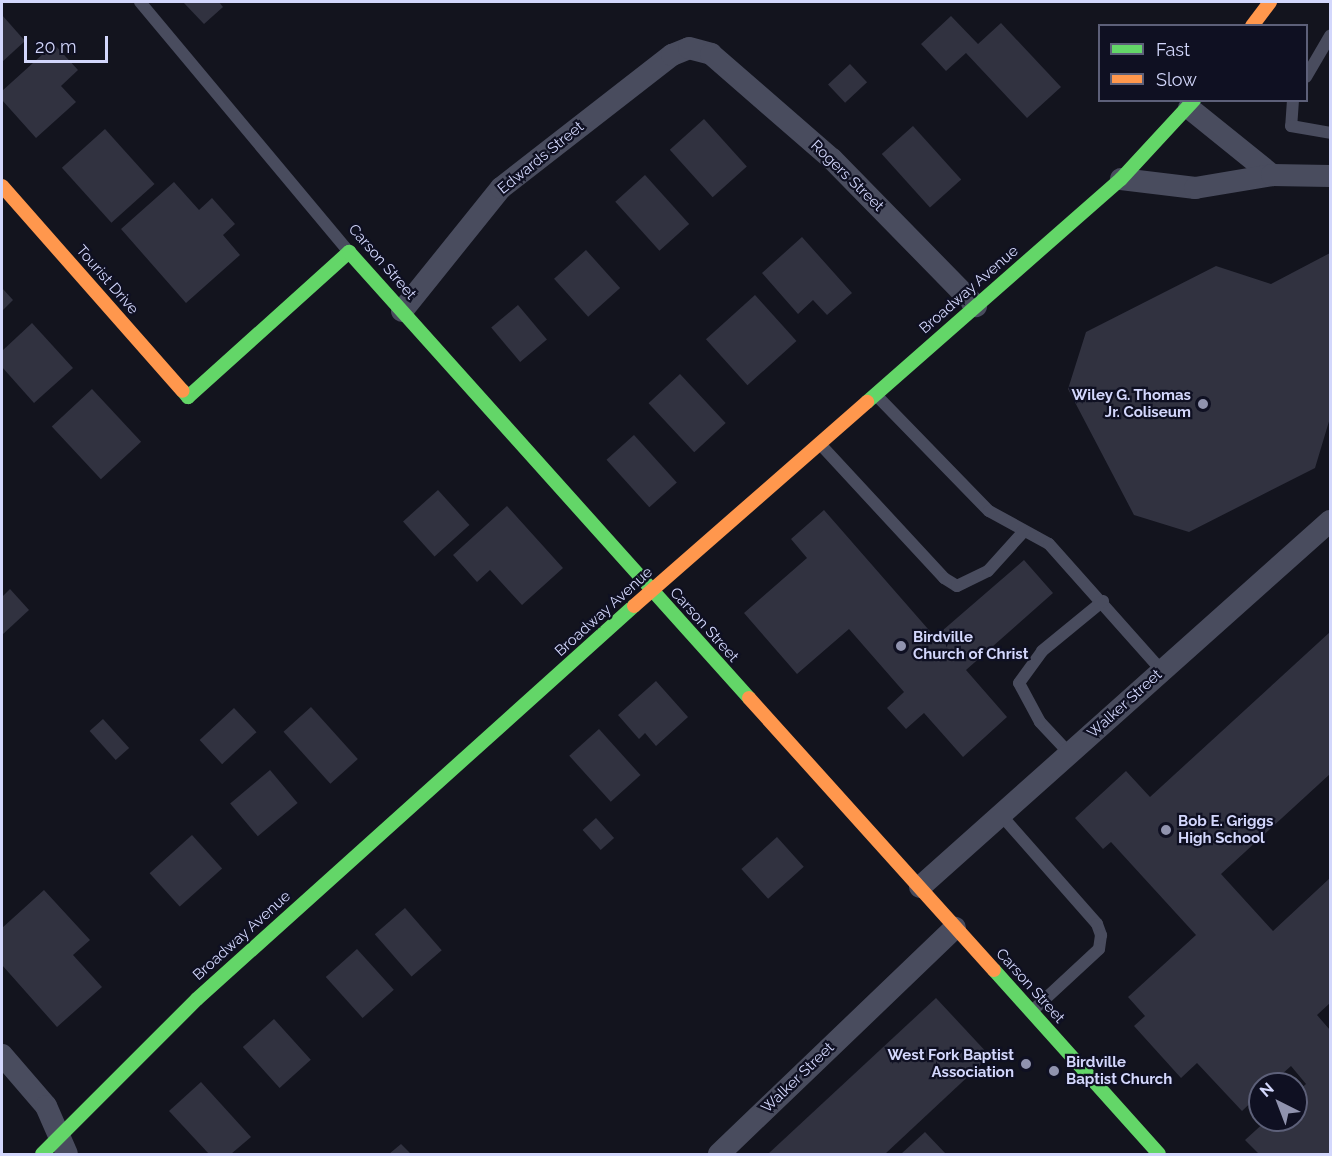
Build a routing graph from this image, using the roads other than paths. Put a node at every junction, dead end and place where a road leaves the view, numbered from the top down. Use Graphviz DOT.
graph roads {
  1 [pos="140,2"];
  2 [pos="1270,2"];
  3 [pos="1254,24"];
  4 [pos="1330,36"];
  5 [pos="711,54"];
  6 [pos="1308,74"];
  7 [pos="1293,102"];
  8 [pos="1192,104"];
  9 [pos="1330,133"];
  10 [pos="1272,175"];
  11 [pos="1330,176"];
  12 [pos="1121,179"];
  13 [pos="2,186"];
  14 [pos="349,252"];
  15 [pos="976,306"];
  16 [pos="402,311"];
  17 [pos="875,394"];
  18 [pos="819,443"];
  19 [pos="1330,521"];
  20 [pos="1024,531"];
  21 [pos="651,591"];
  22 [pos="1103,601"];
  23 [pos="1162,671"];
  24 [pos="1070,754"];
  25 [pos="1001,815"];
  26 [pos="920,887"];
  27 [pos="956,928"];
  28 [pos="1031,1012"];
  29 [pos="2,1055"];
  30 [pos="62,1146"];
  31 [pos="42,1155"];
  32 [pos="719,1155"];
  33 [pos="1160,1155"];
  1 -- 14 [label="lane, Carson Street"];
  2 -- 3 [label="street"];
  4 -- 6 [label="lane"];
  5 -- 15 [label="street, Rogers Street"];
  5 -- 16 [label="street, Edwards Street"];
  7 -- 9 [label="lane"];
  8 -- 10 [label="street"];
  8 -- 12 [label="street, Broadway Avenue"];
  10 -- 11 [label="street"];
  10 -- 12 [label="street"];
  12 -- 15 [label="street, Broadway Avenue"];
  13 -- 14 [label="street, Tourist Drive"];
  14 -- 16 [label="street, Carson Street"];
  15 -- 17 [label="street, Broadway Avenue"];
  16 -- 21 [label="street, Carson Street"];
  17 -- 18 [label="street, Broadway Avenue"];
  17 -- 20 [label="lane"];
  18 -- 20 [label="lane"];
  18 -- 21 [label="street, Broadway Avenue"];
  19 -- 23 [label="street, Walker Street"];
  20 -- 22 [label="lane"];
  21 -- 26 [label="street, Carson Street"];
  21 -- 30 [label="street, Broadway Avenue"];
  22 -- 23 [label="lane"];
  22 -- 24 [label="lane"];
  23 -- 24 [label="street, Walker Street"];
  24 -- 25 [label="street, Walker Street"];
  25 -- 26 [label="street, Walker Street"];
  25 -- 28 [label="lane"];
  26 -- 27 [label="street, Carson Street"];
  27 -- 28 [label="street, Carson Street"];
  27 -- 32 [label="street, Walker Street"];
  28 -- 33 [label="street, Carson Street"];
  29 -- 30 [label="street"];
  30 -- 31 [label="street, Broadway Avenue"];
}
